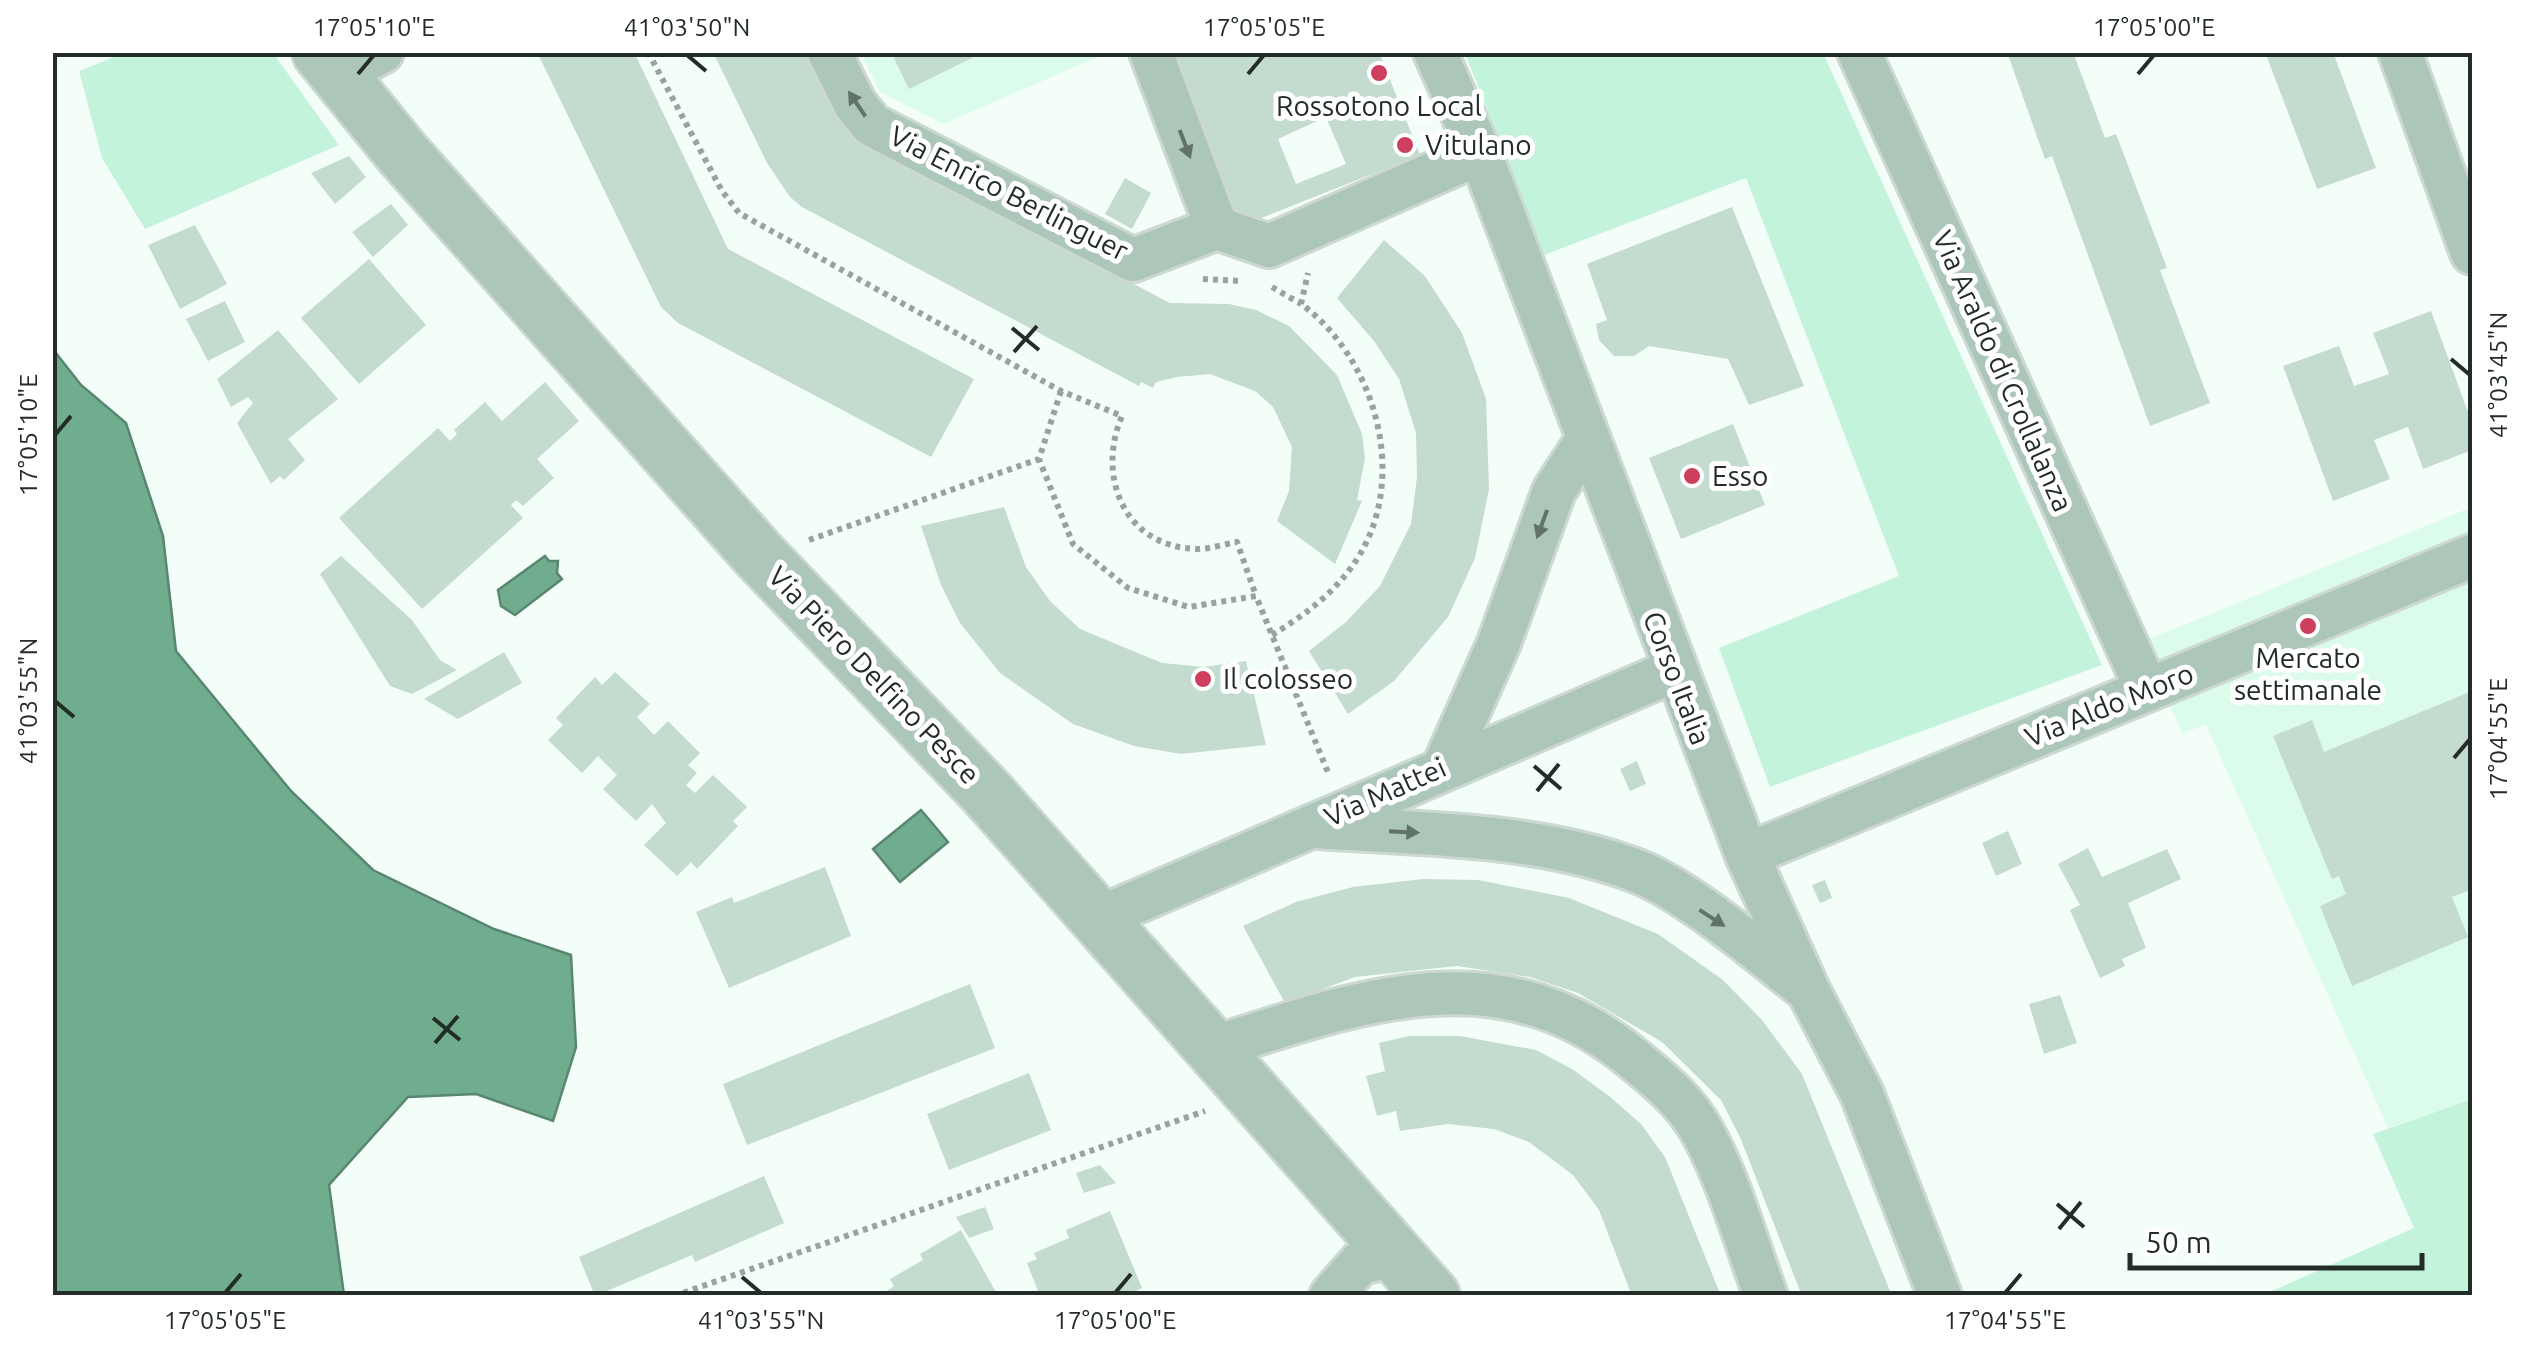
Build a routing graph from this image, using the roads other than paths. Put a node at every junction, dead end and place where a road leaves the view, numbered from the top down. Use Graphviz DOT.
graph roads {
  1 [pos="830,52"];
  2 [pos="1151,52"];
  3 [pos="1435,52"];
  4 [pos="1859,52"];
  5 [pos="2400,52"];
  6 [pos="346,60"];
  7 [pos="1480,153"];
  8 [pos="1217,228"];
  9 [pos="2472,253"];
  10 [pos="1588,439"];
  11 [pos="2472,556"];
  12 [pos="1673,671"];
  13 [pos="2147,690"];
  14 [pos="1444,766"];
  15 [pos="1325,819"];
  16 [pos="1747,854"];
  17 [pos="1099,918"];
  18 [pos="1808,990"];
  19 [pos="1213,1048"];
  20 [pos="1396,1255"];
  21 [pos="1331,1296"];
  22 [pos="1432,1296"];
  23 [pos="1766,1296"];
  24 [pos="1940,1296"];
  8 -- 1 [label="street, Via Enrico Berlinguer, one-way"];
  2 -- 8 [label="street, one-way"];
  3 -- 7 [label="street, Corso Italia"];
  4 -- 13 [label="street, Via Araldo di Crollalanza"];
  5 -- 9 [label="street"];
  6 -- 17 [label="street, Via Piero Delfino Pesce"];
  7 -- 8 [label="street"];
  7 -- 10 [label="street, Corso Italia"];
  10 -- 12 [label="street, Corso Italia"];
  10 -- 14 [label="street, one-way"];
  11 -- 13 [label="street, Via Aldo Moro"];
  12 -- 14 [label="street, Via Mattei"];
  12 -- 16 [label="street, Corso Italia"];
  13 -- 16 [label="street, Via Aldo Moro"];
  14 -- 15 [label="street, Via Mattei"];
  15 -- 17 [label="street, Via Mattei"];
  15 -- 18 [label="street, one-way"];
  16 -- 18 [label="street, Corso Italia"];
  17 -- 19 [label="street, Via Piero Delfino Pesce"];
  18 -- 24 [label="street, Corso Italia"];
  19 -- 20 [label="street, Via Piero Delfino Pesce"];
  19 -- 23 [label="street"];
  20 -- 21 [label="street"];
  20 -- 22 [label="street, Via Piero Delfino Pesce"];
}
